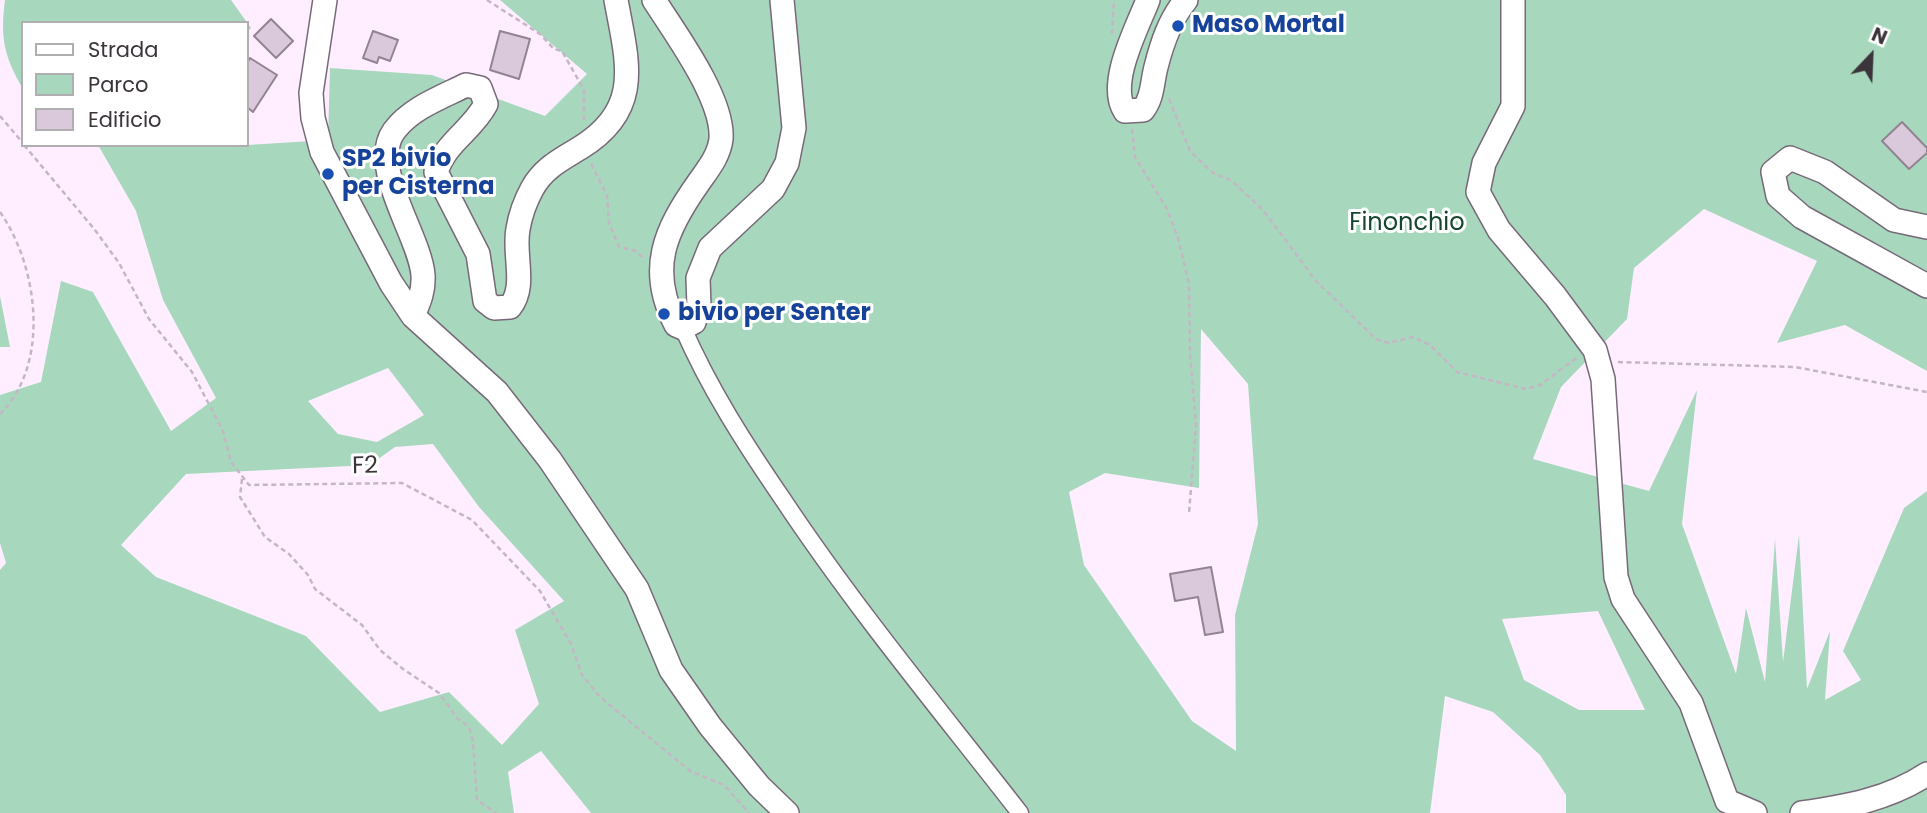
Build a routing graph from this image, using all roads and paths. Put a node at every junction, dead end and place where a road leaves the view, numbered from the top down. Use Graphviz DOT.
graph roads {
  1 [pos="326,0"];
  2 [pos="616,0"];
  3 [pos="654,0"];
  4 [pos="782,0"];
  5 [pos="1148,0"];
  6 [pos="1186,0"];
  7 [pos="1513,0"];
  8 [pos="1168,97"];
  9 [pos="1134,112"];
  10 [pos="0,116"];
  11 [pos="21,140"];
  12 [pos="27,147"];
  13 [pos="0,212"];
  14 [pos="1927,228"];
  15 [pos="1927,286"];
  16 [pos="413,316"];
  17 [pos="683,328"];
  18 [pos="1595,350"];
  19 [pos="1927,392"];
  20 [pos="0,414"];
  21 [pos="239,473"];
  22 [pos="1189,513"];
  23 [pos="1927,774"];
  24 [pos="496,813"];
  25 [pos="749,813"];
  26 [pos="787,813"];
  27 [pos="1020,813"];
  28 [pos="1755,813"];
  29 [pos="1802,813"];
  1 -- 16 [label="street"];
  2 -- 16 [label="street"];
  3 -- 17 [label="street"];
  4 -- 17 [label="street"];
  5 -- 9 [label="street"];
  6 -- 9 [label="street"];
  7 -- 18 [label="street"];
  8 -- 18 [label="path"];
  9 -- 22 [label="path"];
  10 -- 11 [label="path"];
  12 -- 21 [label="path"];
  13 -- 20 [label="path"];
  14 -- 15 [label="street"];
  16 -- 26 [label="street"];
  17 -- 27 [label="street"];
  18 -- 19 [label="path"];
  18 -- 28 [label="street"];
  21 -- 24 [label="path"];
  21 -- 25 [label="path, F2 / F2"];
  23 -- 29 [label="street"];
}
